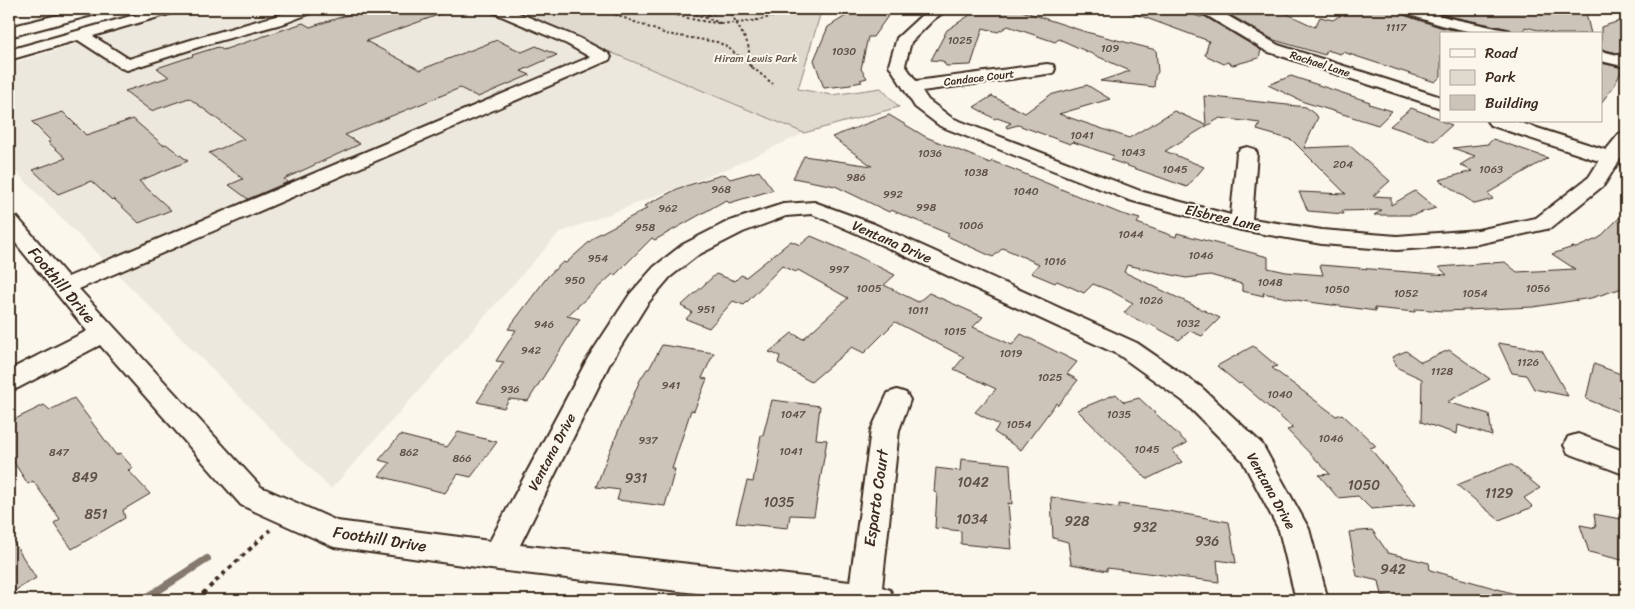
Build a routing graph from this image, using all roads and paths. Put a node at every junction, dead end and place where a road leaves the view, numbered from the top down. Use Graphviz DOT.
graph roads {
  1 [pos="99,9"];
  2 [pos="171,9"];
  3 [pos="309,9"];
  4 [pos="497,9"];
  5 [pos="601,9"];
  6 [pos="658,9"];
  7 [pos="681,9"];
  8 [pos="688,9"];
  9 [pos="796,9"];
  10 [pos="941,9"];
  11 [pos="1206,9"];
  12 [pos="1406,9"];
  13 [pos="724,24"];
  14 [pos="734,24"];
  15 [pos="9,32"];
  16 [pos="1495,32"];
  17 [pos="81,35"];
  18 [pos="9,55"];
  19 [pos="1602,56"];
  20 [pos="1626,62"];
  21 [pos="751,68"];
  22 [pos="1048,69"];
  23 [pos="773,84"];
  24 [pos="911,87"];
  25 [pos="1440,103"];
  26 [pos="1499,122"];
  27 [pos="1626,138"];
  28 [pos="1247,153"];
  29 [pos="1610,158"];
  30 [pos="1240,224"];
  31 [pos="11,229"];
  32 [pos="64,286"];
  33 [pos="103,334"];
  34 [pos="9,381"];
  35 [pos="897,400"];
  36 [pos="1578,445"];
  37 [pos="1626,464"];
  38 [pos="290,514"];
  39 [pos="498,556"];
  40 [pos="872,599"];
  41 [pos="196,600"];
  42 [pos="1312,600"];
  1 -- 15 [label="street"];
  2 -- 17 [label="street"];
  3 -- 17 [label="street"];
  4 -- 32 [label="street"];
  5 -- 21 [label="path"];
  6 -- 13 [label="path"];
  7 -- 13 [label="path"];
  8 -- 14 [label="path"];
  9 -- 14 [label="path"];
  10 -- 24 [label="street, Elsbree Lane"];
  11 -- 25 [label="street, Rachael Lane"];
  12 -- 16 [label="street"];
  13 -- 14 [label="path"];
  14 -- 21 [label="path"];
  17 -- 18 [label="street"];
  19 -- 20 [label="street"];
  21 -- 23 [label="path"];
  22 -- 24 [label="street, Candace Court"];
  24 -- 30 [label="street, Elsbree Lane"];
  26 -- 29 [label="street"];
  27 -- 29 [label="street, Elsbree Lane"];
  28 -- 30 [label="street"];
  29 -- 30 [label="street, Elsbree Lane"];
  31 -- 32 [label="street, Foothill Drive"];
  32 -- 33 [label="street, Foothill Drive"];
  33 -- 34 [label="street"];
  33 -- 38 [label="street, Foothill Drive"];
  35 -- 40 [label="street, Esparto Court"];
  36 -- 37 [label="street"];
  38 -- 39 [label="street, Foothill Drive"];
  38 -- 41 [label="path"];
  39 -- 40 [label="street, Foothill Drive"];
  39 -- 42 [label="street, Ventana Drive"];
}
